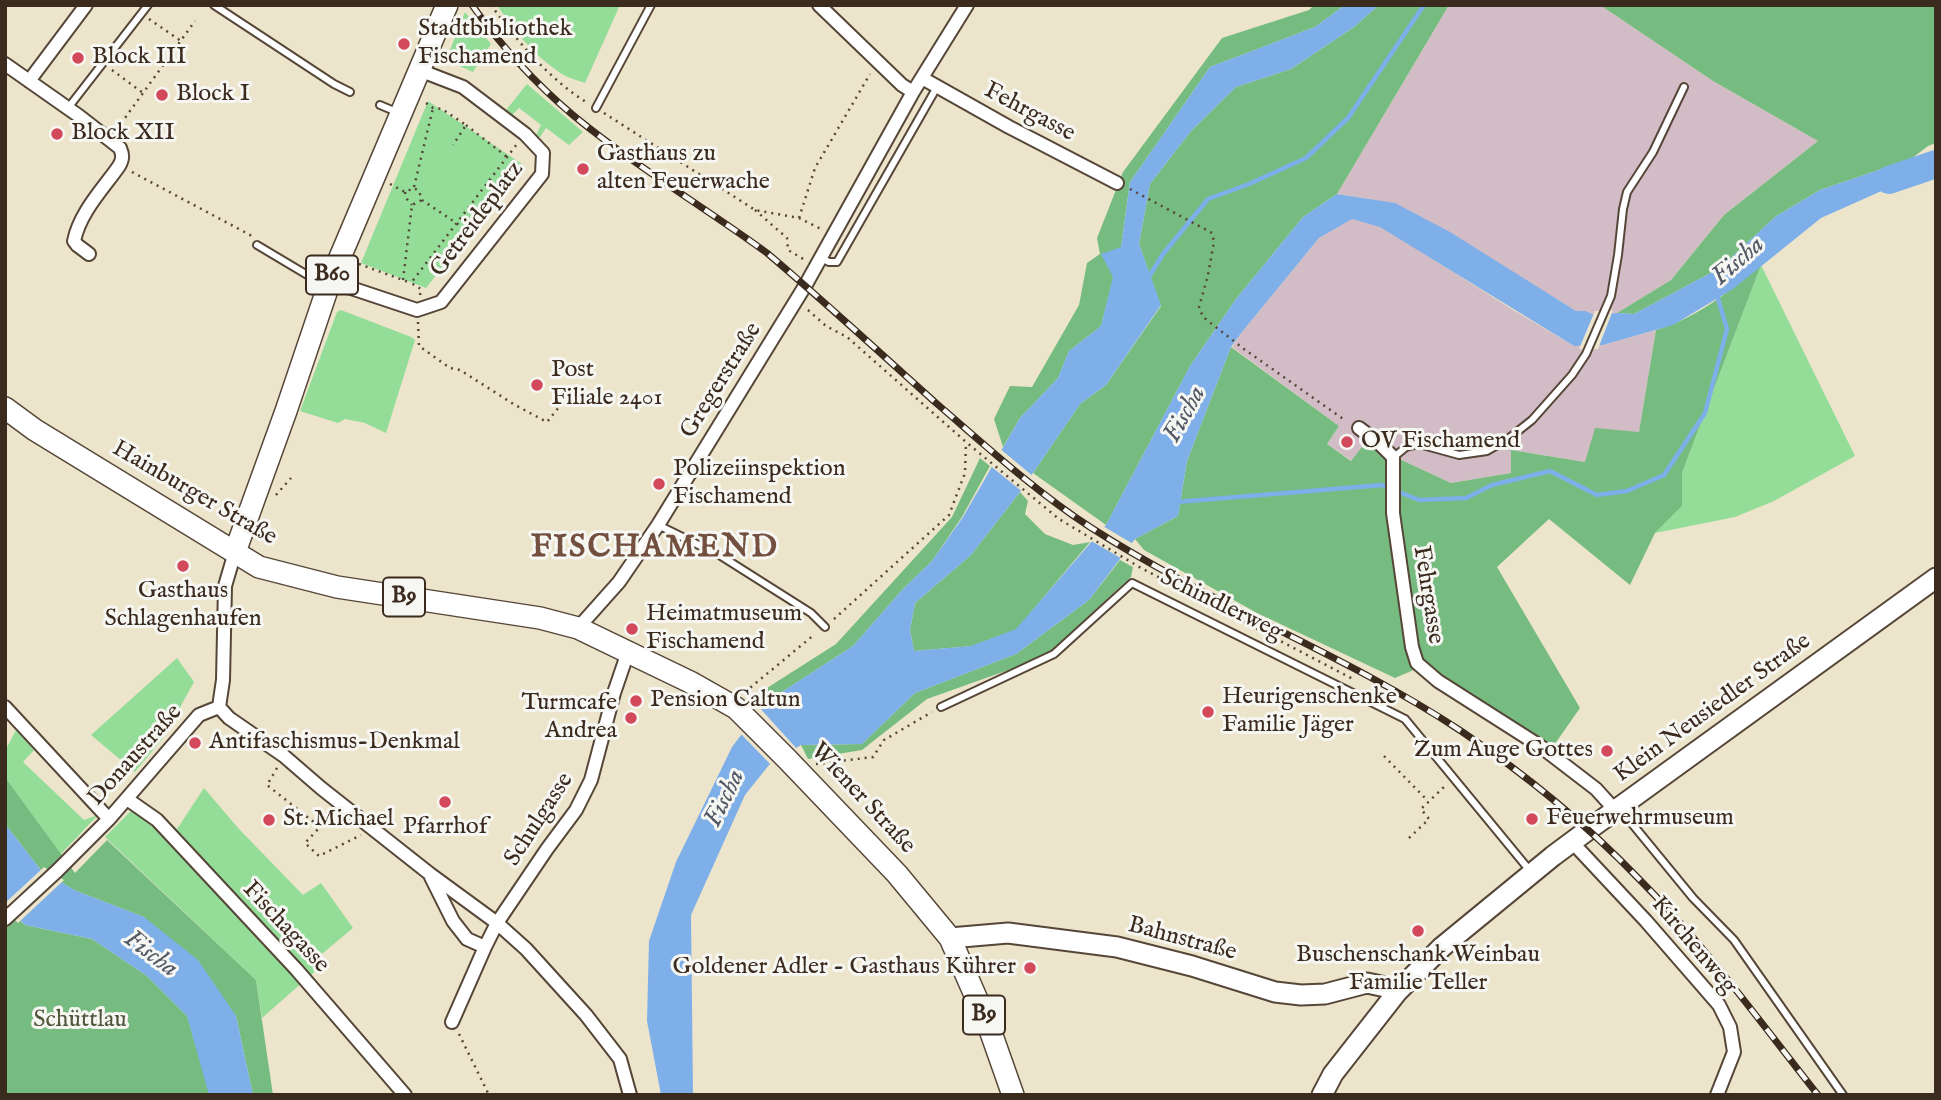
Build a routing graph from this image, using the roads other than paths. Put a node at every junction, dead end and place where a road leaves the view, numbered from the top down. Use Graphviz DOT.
graph roads {
  1 [pos="86,5"];
  2 [pos="148,5"];
  3 [pos="214,5"];
  4 [pos="447,5"];
  5 [pos="651,5"];
  6 [pos="819,5"];
  7 [pos="967,5"];
  8 [pos="5,64"];
  9 [pos="419,70"];
  10 [pos="922,78"];
  11 [pos="29,81"];
  12 [pos="937,87"];
  13 [pos="1684,87"];
  14 [pos="351,92"];
  15 [pos="913,92"];
  16 [pos="380,105"];
  17 [pos="68,108"];
  18 [pos="596,108"];
  19 [pos="401,114"];
  20 [pos="1117,183"];
  21 [pos="257,245"];
  22 [pos="89,254"];
  23 [pos="818,262"];
  24 [pos="330,281"];
  25 [pos="5,408"];
  26 [pos="1359,428"];
  27 [pos="1394,463"];
  28 [pos="659,525"];
  29 [pos="235,552"];
  30 [pos="1936,578"];
  31 [pos="825,627"];
  32 [pos="578,628"];
  33 [pos="628,652"];
  34 [pos="219,706"];
  35 [pos="5,707"];
  36 [pos="941,707"];
  37 [pos="127,799"];
  38 [pos="1617,809"];
  39 [pos="109,819"];
  40 [pos="1572,842"];
  41 [pos="1532,873"];
  42 [pos="430,874"];
  43 [pos="5,919"];
  44 [pos="497,923"];
  45 [pos="950,938"];
  46 [pos="485,947"];
  47 [pos="1398,991"];
  48 [pos="452,1022"];
  49 [pos="405,1095"];
  50 [pos="631,1095"];
  51 [pos="1013,1095"];
  52 [pos="1322,1095"];
  53 [pos="1717,1095"];
  54 [pos="1843,1095"];
  1 -- 11 [label="street"];
  2 -- 17 [label="lane"];
  3 -- 14 [label="lane"];
  4 -- 9 [label="main road, B60"];
  5 -- 18 [label="lane"];
  6 -- 15 [label="street"];
  7 -- 10 [label="street, Gregerstraße"];
  8 -- 11 [label="street"];
  9 -- 19 [label="main road, B60"];
  9 -- 24 [label="street, Getreideplatz"];
  10 -- 12 [label="street, Fehrgasse"];
  10 -- 15 [label="street, Gregerstraße"];
  11 -- 17 [label="street"];
  12 -- 20 [label="street, Fehrgasse"];
  12 -- 23 [label="lane"];
  13 -- 27 [label="lane"];
  15 -- 23 [label="street, Gregerstraße"];
  16 -- 19 [label="lane"];
  17 -- 22 [label="street"];
  19 -- 24 [label="main road, B60"];
  21 -- 24 [label="lane"];
  23 -- 28 [label="street, Gregerstraße"];
  24 -- 29 [label="main road, B60"];
  25 -- 29 [label="main road, Hainburger Straße / B9"];
  26 -- 27 [label="street"];
  27 -- 38 [label="street, Fehrgasse"];
  28 -- 31 [label="lane"];
  28 -- 32 [label="street, Gregerstraße"];
  29 -- 32 [label="main road, Hainburger Straße / B9"];
  29 -- 34 [label="street, Donaustraße"];
  30 -- 38 [label="main road, Klein Neusiedler Straße"];
  32 -- 33 [label="main road, Wiener Straße / B9"];
  33 -- 44 [label="street, Schulgasse"];
  33 -- 45 [label="main road, Wiener Straße / B9"];
  34 -- 37 [label="street, Donaustraße"];
  34 -- 42 [label="street"];
  35 -- 39 [label="street"];
  36 -- 41 [label="lane, Schindlerweg"];
  37 -- 39 [label="street, Donaustraße"];
  37 -- 49 [label="street, Fischagasse"];
  38 -- 40 [label="main road, Klein Neusiedler Straße"];
  38 -- 54 [label="lane"];
  39 -- 43 [label="street, Donaustraße"];
  40 -- 41 [label="main road, Klein Neusiedler Straße"];
  40 -- 53 [label="street, Kirchenweg"];
  41 -- 47 [label="main road, Klein Neusiedler Straße"];
  42 -- 44 [label="street"];
  42 -- 46 [label="street"];
  44 -- 46 [label="street, Schulgasse"];
  44 -- 50 [label="street"];
  45 -- 47 [label="main road, Bahnstraße"];
  45 -- 51 [label="main road, Wiener Straße / B9"];
  46 -- 48 [label="street, Schulgasse"];
  47 -- 52 [label="main road, Klein Neusiedler Straße"];
}
